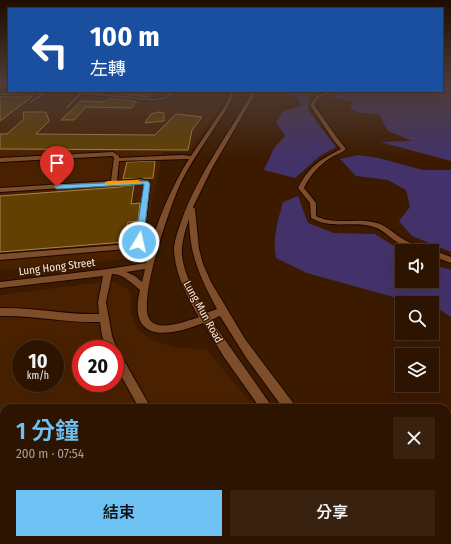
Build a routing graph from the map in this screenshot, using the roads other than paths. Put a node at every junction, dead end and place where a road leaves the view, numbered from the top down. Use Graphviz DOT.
graph roads {
  1 [pos="221,108"];
  2 [pos="245,108"];
  3 [pos="314,108"];
  4 [pos="193,158"];
  5 [pos="0,160"];
  6 [pos="116,160"];
  7 [pos="114,183"];
  8 [pos="0,190"];
  9 [pos="192,204"];
  10 [pos="407,244"];
  11 [pos="439,256"];
  12 [pos="0,257"];
  13 [pos="451,260"];
  14 [pos="149,265"];
  15 [pos="112,272"];
  16 [pos="0,285"];
  17 [pos="144,289"];
  18 [pos="222,311"];
  19 [pos="0,312"];
  20 [pos="104,318"];
  21 [pos="204,318"];
  22 [pos="109,340"];
  23 [pos="124,370"];
  24 [pos="144,404"];
  25 [pos="264,404"];
  26 [pos="287,404"];
  1 -- 4 [label="street"];
  2 -- 9 [label="street, Lung Mun Road"];
  3 -- 10 [label="street"];
  4 -- 6 [label="street"];
  4 -- 14 [label="street"];
  5 -- 6 [label="street"];
  6 -- 7 [label="street"];
  7 -- 8 [label="street"];
  7 -- 12 [label="street"];
  9 -- 18 [label="street, Lung Mun Road"];
  9 -- 21 [label="street, Lung Mun Road"];
  11 -- 13 [label="street"];
  14 -- 15 [label="street, Lung Hong Street"];
  14 -- 17 [label="street"];
  15 -- 16 [label="street, Lung Hong Street"];
  15 -- 17 [label="street"];
  15 -- 20 [label="street"];
  17 -- 21 [label="street"];
  18 -- 21 [label="street"];
  18 -- 26 [label="street, Lung Mun Road"];
  19 -- 20 [label="street"];
  20 -- 22 [label="street"];
  21 -- 25 [label="street, Lung Mun Road"];
  23 -- 24 [label="street"];
}
